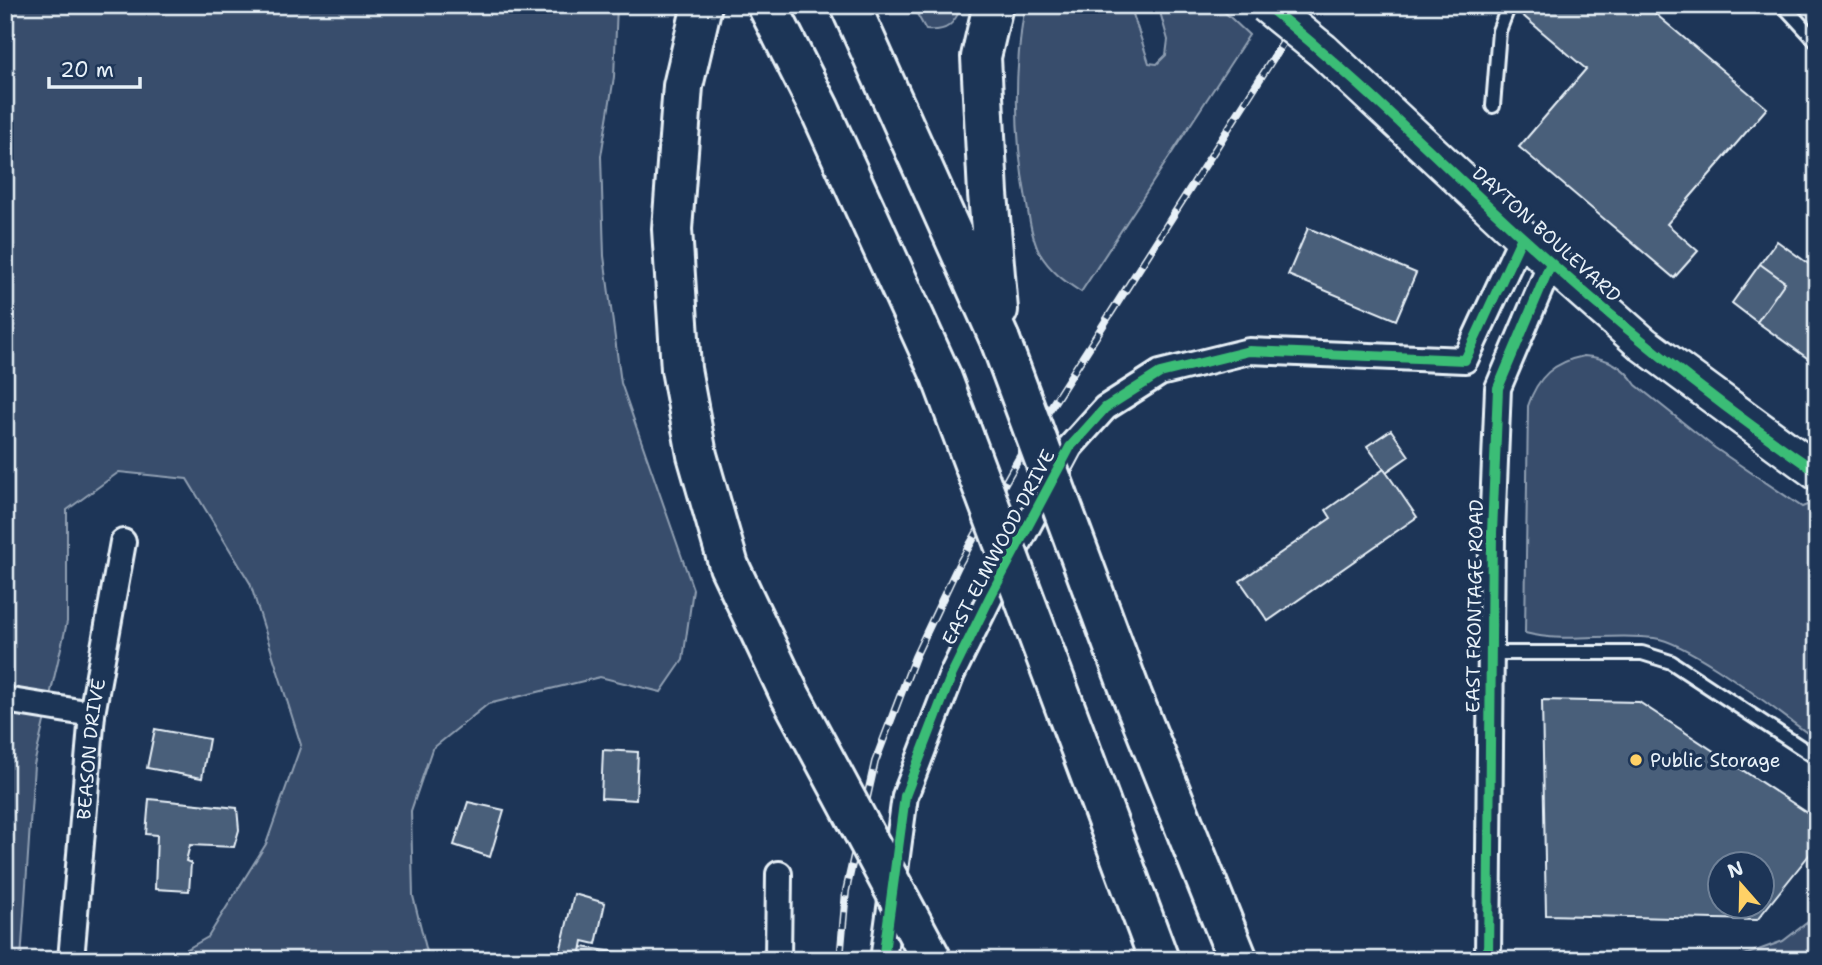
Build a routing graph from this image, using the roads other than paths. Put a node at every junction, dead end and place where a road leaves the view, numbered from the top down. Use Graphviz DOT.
graph roads {
  1 [pos="702,5"];
  2 [pos="767,5"];
  3 [pos="993,5"];
  4 [pos="1266,5"];
  5 [pos="1509,5"];
  6 [pos="1783,5"];
  7 [pos="855,16"];
  8 [pos="1817,42"];
  9 [pos="1493,106"];
  10 [pos="1522,237"];
  11 [pos="1551,263"];
  12 [pos="1000,340"];
  13 [pos="1817,472"];
  14 [pos="123,542"];
  15 [pos="1490,653"];
  16 [pos="5,700"];
  17 [pos="92,714"];
  18 [pos="1817,758"];
  19 [pos="779,874"];
  20 [pos="71,960"];
  21 [pos="779,960"];
  22 [pos="883,960"];
  23 [pos="932,960"];
  24 [pos="1159,960"];
  25 [pos="1237,960"];
  26 [pos="1488,960"];
  1 -- 23 [label="highway, bridge"];
  2 -- 24 [label="highway, bridge"];
  3 -- 12 [label="highway"];
  4 -- 10 [label="main road, DAYTON BOULEVARD, bridge"];
  5 -- 9 [label="lane"];
  6 -- 8 [label="lane"];
  7 -- 12 [label="highway"];
  10 -- 11 [label="main road, DAYTON BOULEVARD"];
  10 -- 22 [label="street, EAST ELMWOOD DRIVE"];
  11 -- 13 [label="main road, DAYTON BOULEVARD"];
  11 -- 15 [label="street, EAST FRONTAGE ROAD"];
  12 -- 25 [label="highway, bridge"];
  14 -- 17 [label="street, BEASON DRIVE"];
  15 -- 18 [label="lane"];
  15 -- 26 [label="street, EAST FRONTAGE ROAD"];
  16 -- 17 [label="street"];
  17 -- 20 [label="street, BEASON DRIVE"];
  19 -- 21 [label="street"];
}
